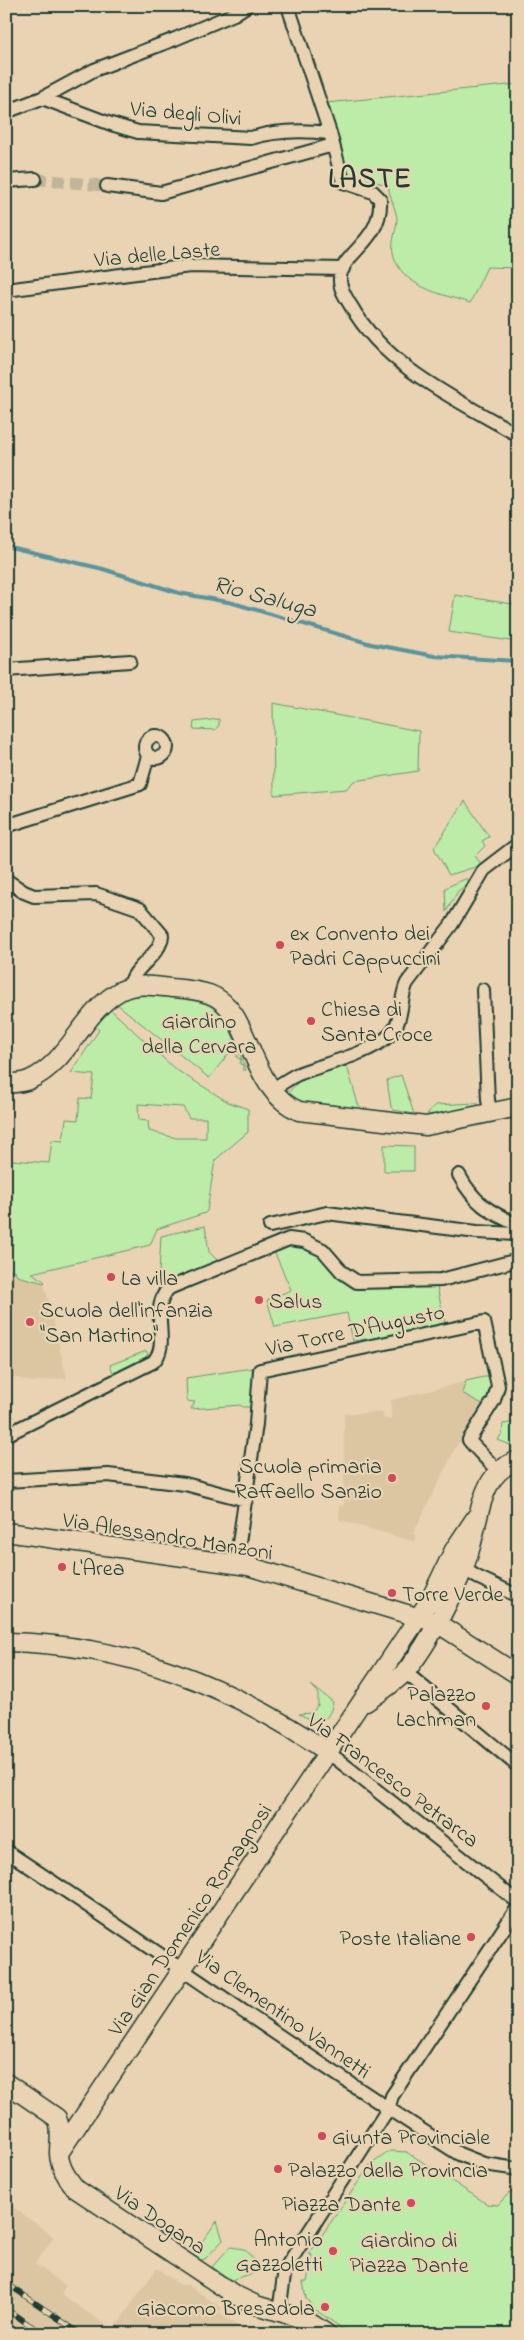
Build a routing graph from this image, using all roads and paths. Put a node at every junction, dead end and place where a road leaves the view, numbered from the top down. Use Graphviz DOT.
graph roads {
  1 [pos="246,6"];
  2 [pos="288,6"];
  3 [pos="42,98"];
  4 [pos="6,112"];
  5 [pos="332,139"];
  6 [pos="35,179"];
  7 [pos="6,181"];
  8 [pos="107,186"];
  9 [pos="342,269"];
  10 [pos="6,290"];
  11 [pos="518,435"];
  12 [pos="130,662"];
  13 [pos="6,670"];
  14 [pos="148,756"];
  15 [pos="6,826"];
  16 [pos="518,844"];
  17 [pos="6,880"];
  18 [pos="130,986"];
  19 [pos="482,990"];
  20 [pos="6,1084"];
  21 [pos="271,1090"];
  22 [pos="518,1107"];
  23 [pos="491,1114"];
  24 [pos="459,1174"];
  25 [pos="518,1225"];
  26 [pos="270,1226"];
  27 [pos="518,1234"];
  28 [pos="518,1260"];
  29 [pos="6,1435"];
  30 [pos="518,1460"];
  31 [pos="497,1471"];
  32 [pos="6,1481"];
  33 [pos="246,1500"];
  34 [pos="6,1532"];
  35 [pos="236,1564"];
  36 [pos="457,1564"];
  37 [pos="518,1596"];
  38 [pos="418,1617"];
  39 [pos="437,1623"];
  40 [pos="6,1642"];
  41 [pos="405,1672"];
  42 [pos="518,1675"];
  43 [pos="356,1710"];
  44 [pos="328,1752"];
  45 [pos="518,1766"];
  46 [pos="6,1851"];
  47 [pos="518,1902"];
  48 [pos="518,1907"];
  49 [pos="184,1969"];
  50 [pos="6,2083"];
  51 [pos="388,2109"];
  52 [pos="59,2153"];
  53 [pos="518,2169"];
  54 [pos="279,2312"];
  55 [pos="327,2334"];
  1 -- 3 [label="street"];
  2 -- 5 [label="street"];
  3 -- 4 [label="street"];
  3 -- 5 [label="street, Via degli Olivi"];
  5 -- 8 [label="street"];
  5 -- 9 [label="street"];
  6 -- 7 [label="street"];
  9 -- 10 [label="street, Via delle Laste"];
  9 -- 11 [label="street"];
  12 -- 13 [label="street"];
  14 -- 15 [label="street"];
  16 -- 21 [label="street"];
  17 -- 18 [label="street"];
  18 -- 20 [label="main road"];
  18 -- 21 [label="main road"];
  19 -- 23 [label="street"];
  21 -- 23 [label="main road"];
  22 -- 23 [label="main road"];
  24 -- 25 [label="street"];
  26 -- 27 [label="street"];
  28 -- 29 [label="street"];
  30 -- 31 [label="main road"];
  31 -- 33 [label="street, Via Torre D'Augusto"];
  31 -- 36 [label="main road"];
  32 -- 33 [label="street"];
  33 -- 35 [label="street, Via Torre D'Augusto"];
  34 -- 35 [label="main road, Via Alessandro Manzoni"];
  35 -- 38 [label="main road, Via Alessandro Manzoni"];
  36 -- 37 [label="street"];
  36 -- 38 [label="main road, Via Gian Domenico Romagnosi"];
  36 -- 39 [label="main road, Via Gian Domenico Romagnosi"];
  38 -- 39 [label="main road, Via Alessandro Manzoni"];
  38 -- 43 [label="main road, Via Gian Domenico Romagnosi"];
  39 -- 41 [label="main road, Via Gian Domenico Romagnosi"];
  39 -- 42 [label="main road, Via Alessandro Manzoni"];
  40 -- 44 [label="main road, Via Francesco Petrarca"];
  41 -- 43 [label="main road, Via Gian Domenico Romagnosi"];
  41 -- 45 [label="street"];
  43 -- 44 [label="main road, Via Gian Domenico Romagnosi"];
  44 -- 47 [label="street, Via Francesco Petrarca"];
  44 -- 49 [label="main road, Via Gian Domenico Romagnosi"];
  46 -- 49 [label="street, Via Clementino Vannetti"];
  48 -- 51 [label="street"];
  49 -- 51 [label="street, Via Clementino Vannetti"];
  49 -- 52 [label="main road, Via Gian Domenico Romagnosi"];
  50 -- 52 [label="main road"];
  51 -- 53 [label="street"];
  51 -- 54 [label="street"];
  52 -- 54 [label="main road, Via Dogana"];
  54 -- 55 [label="main road"];
}
